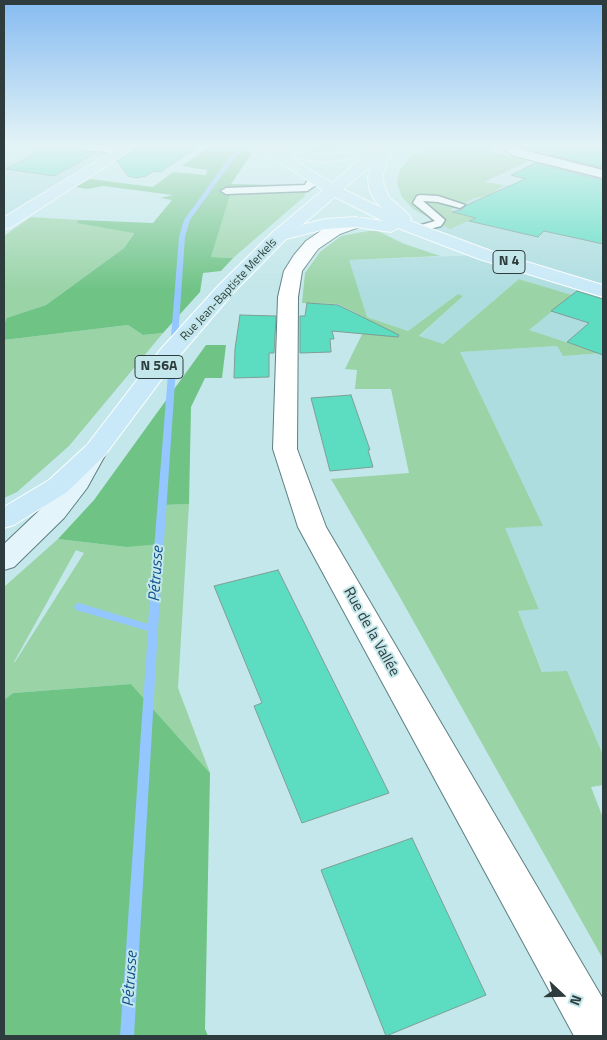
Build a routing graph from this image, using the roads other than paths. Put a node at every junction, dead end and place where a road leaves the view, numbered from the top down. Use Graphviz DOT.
graph roads {
  1 [pos="51,195"];
  2 [pos="328,195"];
  3 [pos="342,195"];
  4 [pos="380,195"];
  5 [pos="460,205"];
  6 [pos="356,222"];
  7 [pos="4,224"];
  8 [pos="415,230"];
  9 [pos="280,235"];
  10 [pos="603,291"];
  11 [pos="96,450"];
  12 [pos="4,519"];
  13 [pos="4,560"];
  14 [pos="599,1036"];
  1 -- 7 [label="main road"];
  2 -- 9 [label="main road, Rue Jean-Baptiste Merkels / N 56A"];
  3 -- 8 [label="main road, N 4"];
  4 -- 8 [label="main road, N 4"];
  5 -- 8 [label="lane"];
  6 -- 8 [label="main road"];
  6 -- 9 [label="main road"];
  6 -- 14 [label="street, Rue de la Vallée"];
  8 -- 10 [label="main road, N 4"];
  9 -- 11 [label="main road, Rue Jean-Baptiste Merkels / N 56A"];
  11 -- 12 [label="main road, Rue Jean-Baptiste Merkels / N 56A"];
  11 -- 13 [label="main road"];
}
